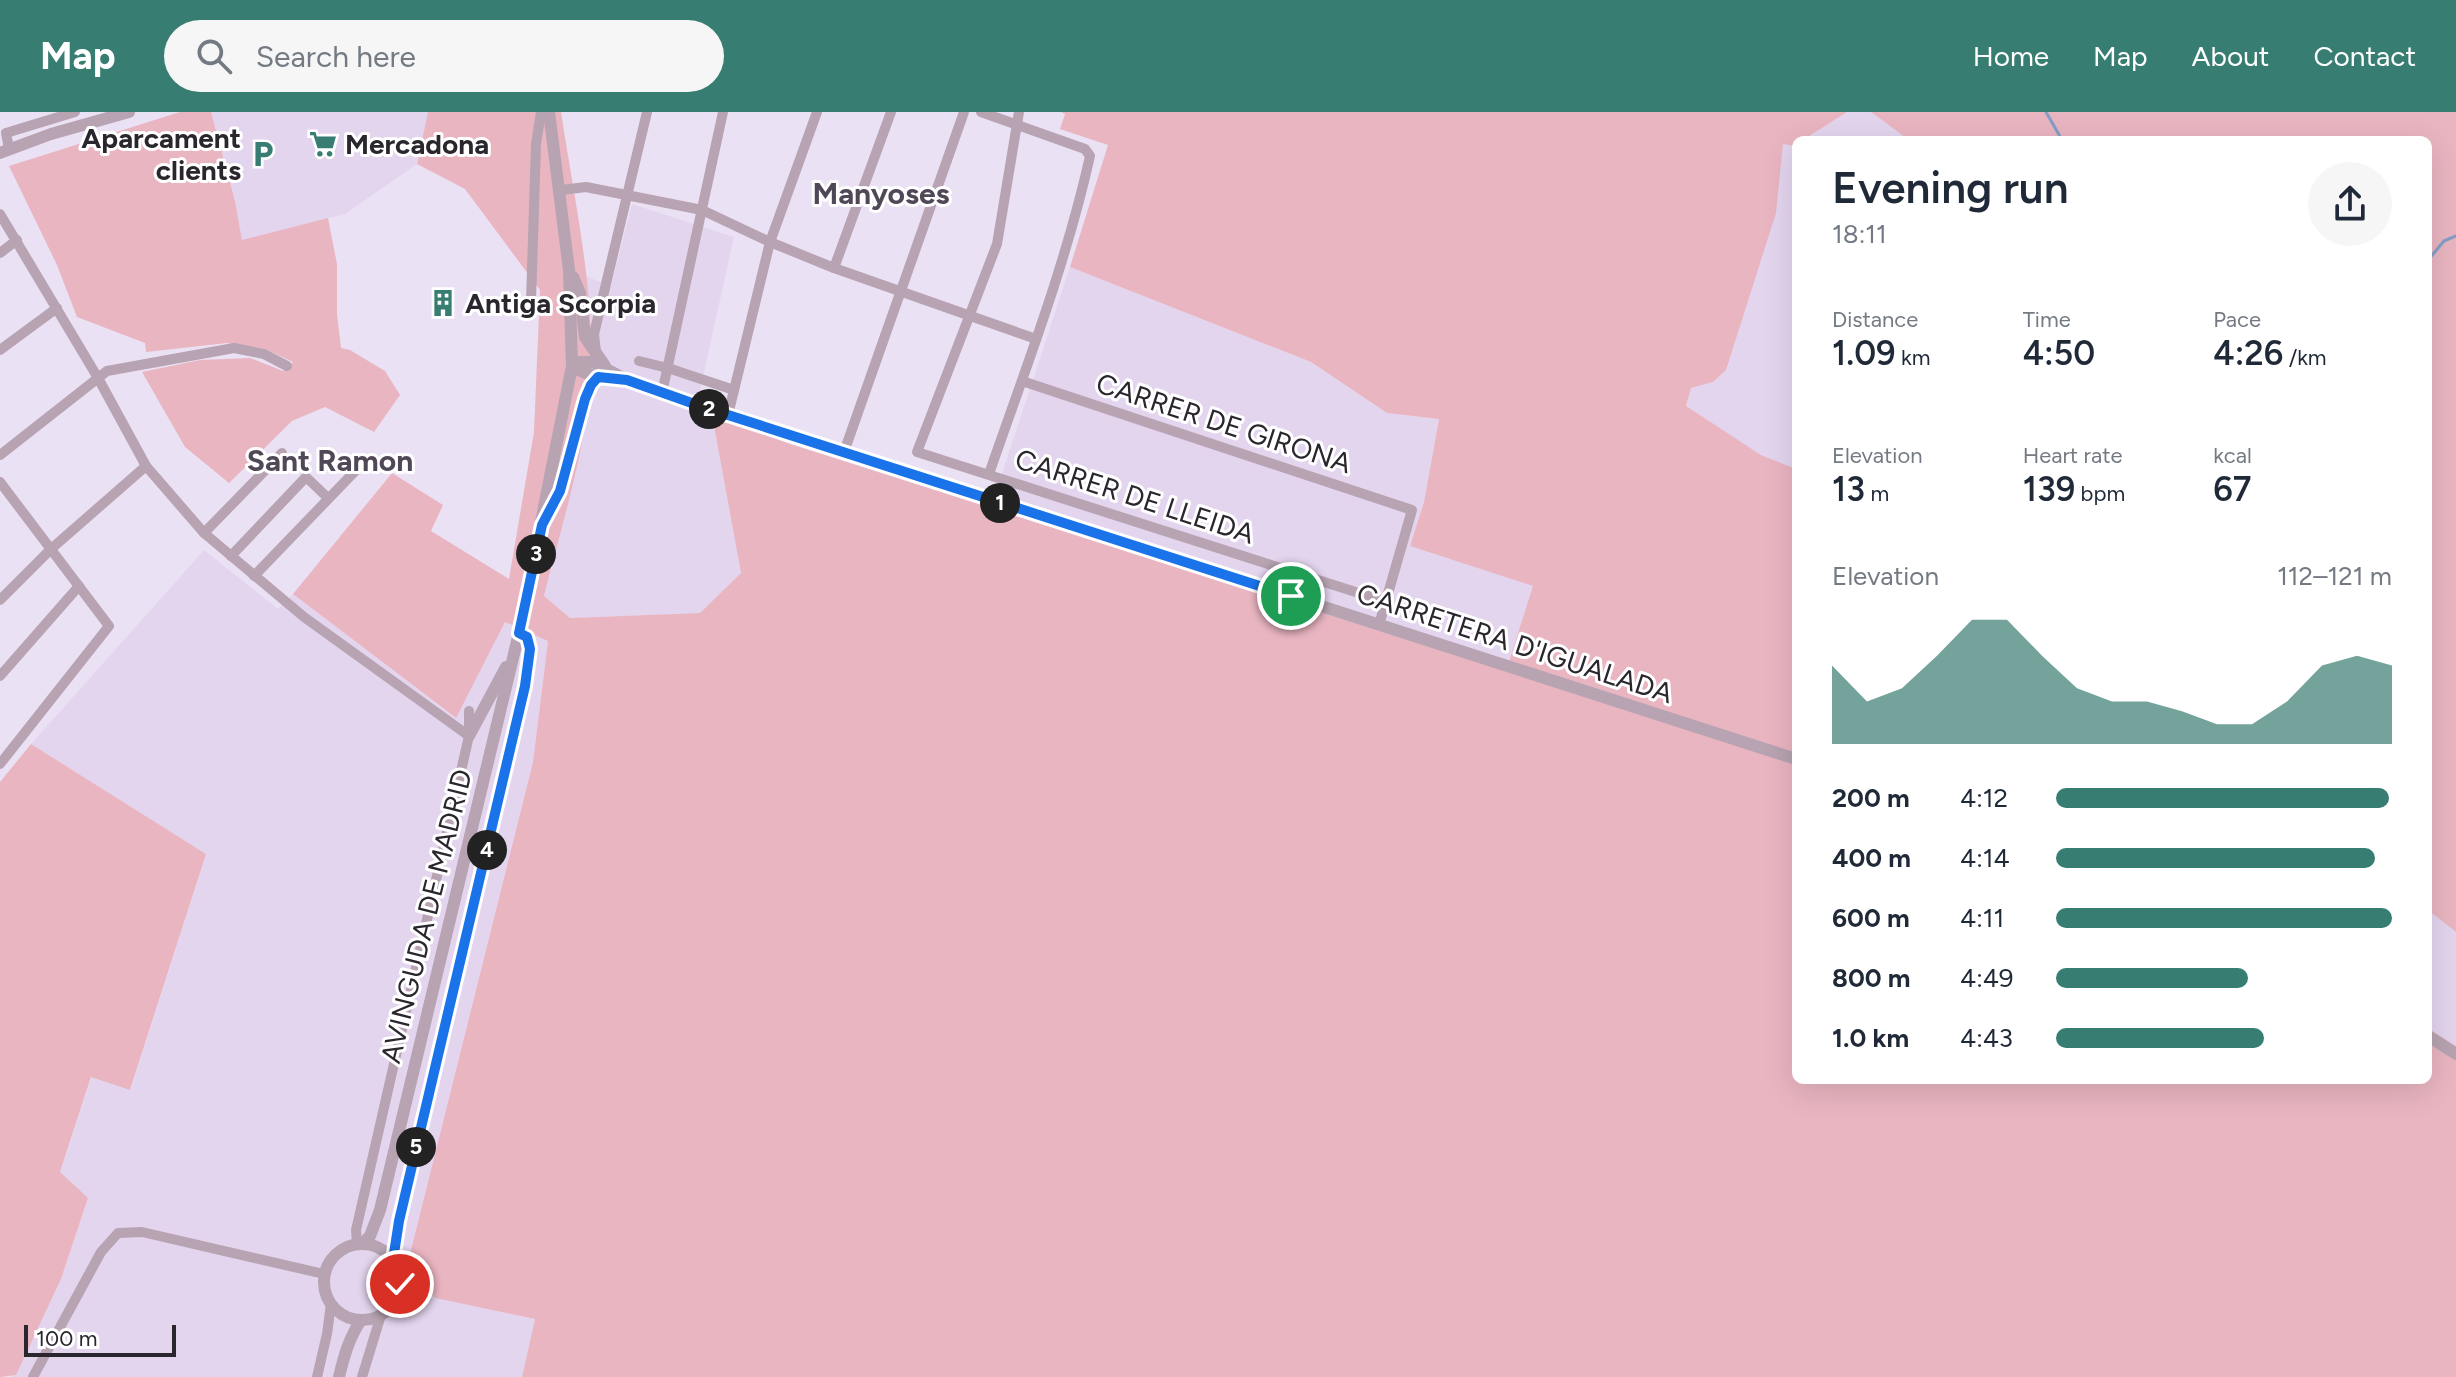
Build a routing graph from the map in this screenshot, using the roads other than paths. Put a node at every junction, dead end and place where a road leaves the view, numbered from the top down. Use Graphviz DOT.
graph roads {
  1 [pos="75,112"];
  2 [pos="129,112"];
  3 [pos="541,112"];
  4 [pos="549,112"];
  5 [pos="647,112"];
  6 [pos="723,112"];
  7 [pos="817,112"];
  8 [pos="891,112"];
  9 [pos="964,112"];
  10 [pos="981,112"];
  11 [pos="1019,112"];
  12 [pos="1015,125"];
  13 [pos="3,153"];
  14 [pos="561,190"];
  15 [pos="629,194"];
  16 [pos="702,210"];
  17 [pos="0,214"];
  18 [pos="17,240"];
  19 [pos="770,242"];
  20 [pos="0,253"];
  21 [pos="834,268"];
  22 [pos="569,270"];
  23 [pos="901,291"];
  24 [pos="531,301"];
  25 [pos="57,308"];
  26 [pos="969,316"];
  27 [pos="1036,339"];
  28 [pos="0,350"];
  29 [pos="639,361"];
  30 [pos="599,364"];
  31 [pos="287,366"];
  32 [pos="572,366"];
  33 [pos="668,368"];
  34 [pos="98,378"];
  35 [pos="1022,381"];
  36 [pos="734,390"];
  37 [pos="662,393"];
  38 [pos="728,415"];
  39 [pos="844,452"];
  40 [pos="282,453"];
  41 [pos="0,455"];
  42 [pos="361,465"];
  43 [pos="146,466"];
  44 [pos="989,474"];
  45 [pos="0,482"];
  46 [pos="328,498"];
  47 [pos="542,525"];
  48 [pos="204,533"];
  49 [pos="51,549"];
  50 [pos="231,556"];
  51 [pos="254,576"];
  52 [pos="79,586"];
  53 [pos="0,600"];
  54 [pos="1384,601"];
  55 [pos="1379,625"];
  56 [pos="519,633"];
  57 [pos="514,654"];
  58 [pos="0,676"];
  59 [pos="469,711"];
  60 [pos="469,736"];
  61 [pos="1792,758"];
  62 [pos="0,764"];
  63 [pos="2432,1039"];
  64 [pos="2456,1054"];
  65 [pos="380,1210"];
  66 [pos="359,1244"];
  67 [pos="388,1255"];
  68 [pos="324,1274"];
  69 [pos="335,1308"];
  70 [pos="381,1315"];
  71 [pos="361,1320"];
  72 [pos="345,1350"];
  73 [pos="33,1377"];
  74 [pos="317,1377"];
  75 [pos="339,1377"];
  76 [pos="362,1377"];
  1 -- 13 [label="street"];
  2 -- 13 [label="street"];
  3 -- 24 [label="street"];
  4 -- 14 [label="street"];
  5 -- 15 [label="street"];
  6 -- 16 [label="street"];
  7 -- 19 [label="street"];
  8 -- 21 [label="street"];
  9 -- 23 [label="street"];
  10 -- 12 [label="street"];
  11 -- 12 [label="street"];
  12 -- 26 [label="street"];
  12 -- 27 [label="street"];
  14 -- 15 [label="street"];
  14 -- 22 [label="street"];
  15 -- 16 [label="street"];
  15 -- 30 [label="street"];
  16 -- 19 [label="street"];
  16 -- 33 [label="street"];
  17 -- 18 [label="street"];
  18 -- 20 [label="street"];
  18 -- 25 [label="street"];
  19 -- 21 [label="street"];
  19 -- 36 [label="street"];
  21 -- 23 [label="street"];
  22 -- 30 [label="street"];
  22 -- 32 [label="street, AVINGUDA DE MADRID"];
  23 -- 26 [label="street"];
  23 -- 39 [label="street"];
  25 -- 28 [label="street"];
  25 -- 34 [label="street"];
  26 -- 27 [label="street"];
  26 -- 44 [label="street, CARRER DE LLEIDA"];
  27 -- 35 [label="street"];
  29 -- 33 [label="street"];
  30 -- 32 [label="street, CARRETERA D'IGUALADA"];
  30 -- 37 [label="street, CARRETERA D'IGUALADA"];
  30 -- 47 [label="street"];
  31 -- 34 [label="street"];
  32 -- 47 [label="street, AVINGUDA DE MADRID"];
  33 -- 36 [label="street"];
  33 -- 37 [label="street"];
  34 -- 41 [label="street"];
  34 -- 43 [label="street"];
  35 -- 44 [label="street"];
  35 -- 54 [label="street, CARRER DE GIRONA"];
  36 -- 38 [label="street"];
  37 -- 38 [label="street, CARRETERA D'IGUALADA"];
  38 -- 39 [label="street, CARRETERA D'IGUALADA"];
  39 -- 55 [label="street, CARRETERA D'IGUALADA"];
  40 -- 48 [label="street"];
  42 -- 46 [label="street"];
  43 -- 48 [label="street"];
  43 -- 49 [label="street"];
  44 -- 54 [label="street, CARRER DE LLEIDA"];
  45 -- 49 [label="street"];
  46 -- 50 [label="street"];
  46 -- 51 [label="street"];
  47 -- 56 [label="street, AVINGUDA DE MADRID"];
  48 -- 50 [label="street"];
  49 -- 52 [label="street"];
  49 -- 53 [label="street"];
  50 -- 51 [label="street"];
  51 -- 60 [label="street"];
  52 -- 58 [label="street"];
  52 -- 62 [label="street"];
  54 -- 55 [label="street"];
  55 -- 61 [label="street, CARRETERA D'IGUALADA"];
  56 -- 57 [label="street, AVINGUDA DE MADRID"];
  56 -- 67 [label="street, AVINGUDA DE MADRID"];
  57 -- 60 [label="street"];
  57 -- 65 [label="street, AVINGUDA DE MADRID"];
  59 -- 60 [label="street, AVINGUDA DE MADRID"];
  60 -- 66 [label="street, AVINGUDA DE MADRID"];
  63 -- 64 [label="street"];
  65 -- 66 [label="street, AVINGUDA DE MADRID"];
  65 -- 67 [label="street, AVINGUDA DE MADRID"];
  66 -- 67 [label="street"];
  66 -- 68 [label="street"];
  67 -- 70 [label="street"];
  68 -- 69 [label="street"];
  68 -- 73 [label="street"];
  69 -- 71 [label="street"];
  69 -- 72 [label="street"];
  69 -- 74 [label="street"];
  70 -- 71 [label="street"];
  70 -- 76 [label="street"];
  71 -- 72 [label="street"];
  72 -- 75 [label="street"];
}
